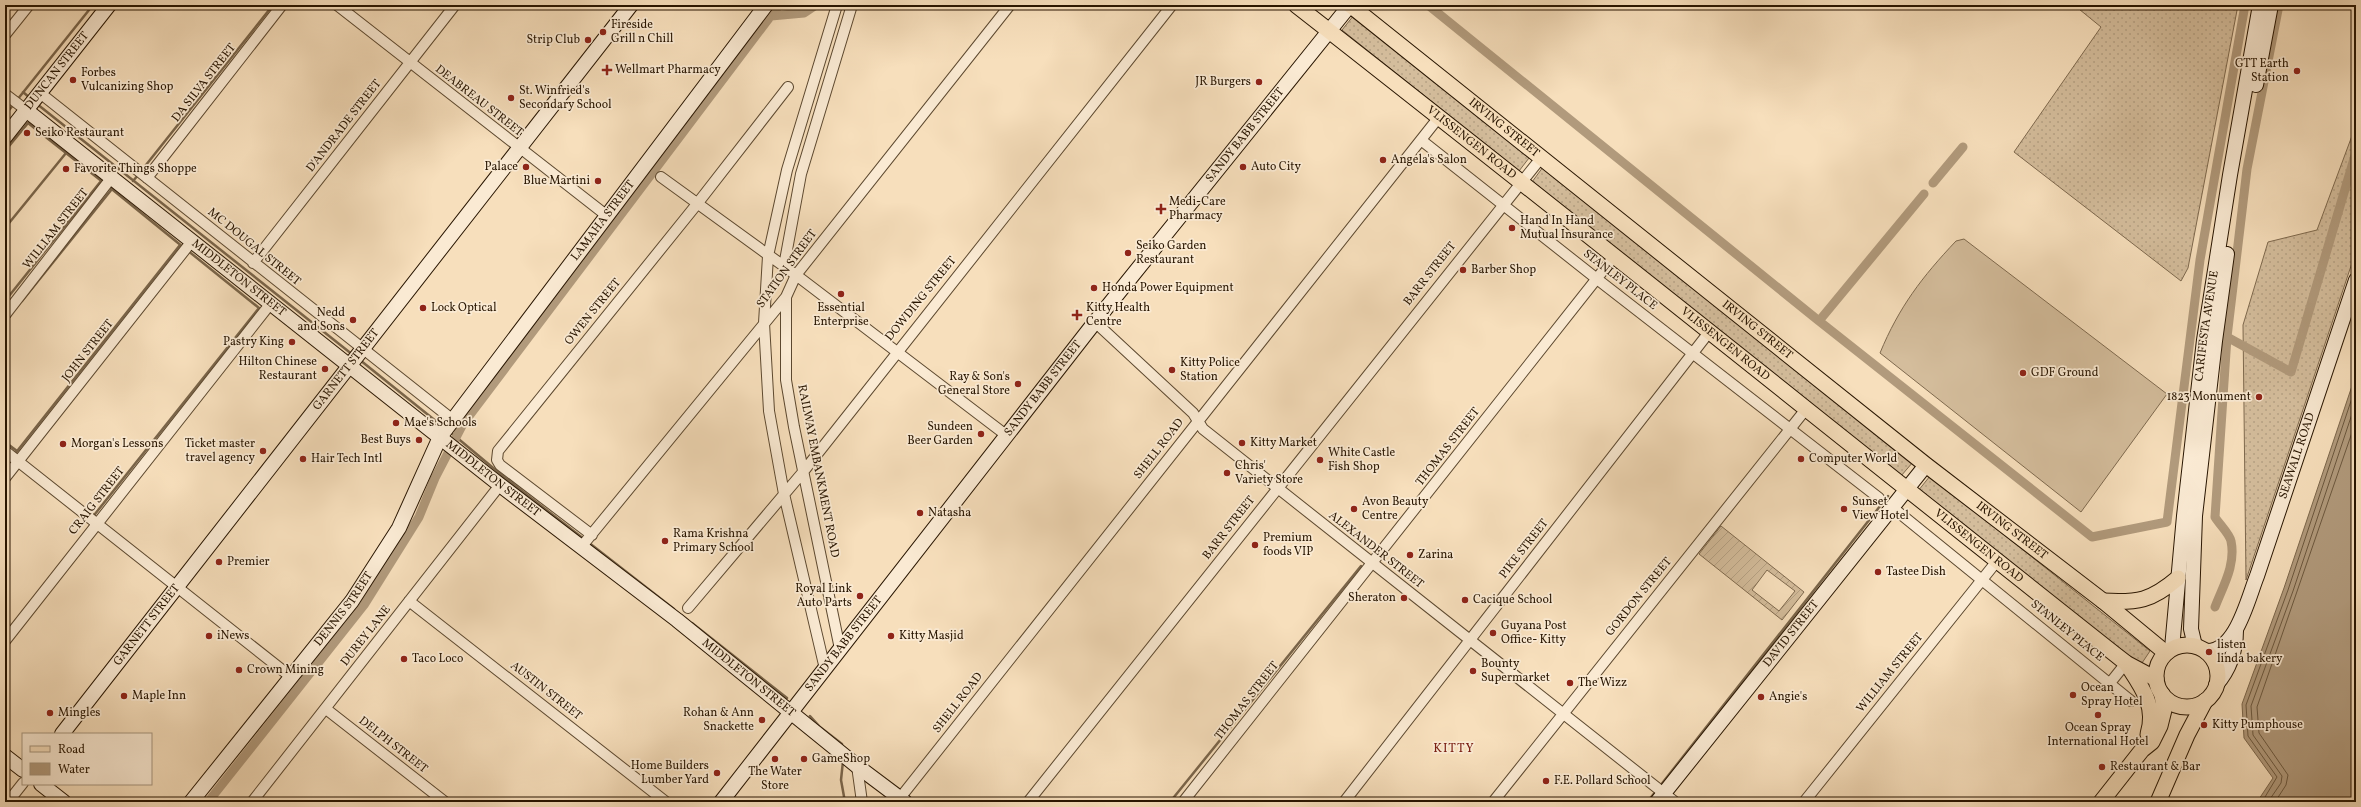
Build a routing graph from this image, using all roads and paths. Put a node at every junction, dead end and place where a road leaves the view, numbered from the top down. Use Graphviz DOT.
graph roads {
  1 [pos="29,5"];
  2 [pos="109,5"];
  3 [pos="282,5"];
  4 [pos="337,5"];
  5 [pos="455,5"];
  6 [pos="631,5"];
  7 [pos="766,5"];
  8 [pos="837,5"];
  9 [pos="852,5"];
  10 [pos="1010,5"];
  11 [pos="1172,5"];
  12 [pos="1296,5"];
  13 [pos="1350,5"];
  14 [pos="2260,5"];
  15 [pos="2271,5"];
  16 [pos="1329,31"];
  17 [pos="5,35"];
  18 [pos="410,63"];
  19 [pos="788,87"];
  20 [pos="40,93"];
  21 [pos="8,96"];
  22 [pos="26,110"];
  23 [pos="1439,117"];
  24 [pos="5,137"];
  25 [pos="1421,140"];
  26 [pos="519,149"];
  27 [pos="1541,158"];
  28 [pos="787,170"];
  29 [pos="801,174"];
  30 [pos="143,175"];
  31 [pos="112,177"];
  32 [pos="661,177"];
  33 [pos="1522,182"];
  34 [pos="697,204"];
  35 [pos="1502,204"];
  36 [pos="606,216"];
  37 [pos="190,242"];
  38 [pos="768,256"];
  39 [pos="1613,258"];
  40 [pos="253,263"];
  41 [pos="784,266"];
  42 [pos="796,275"];
  43 [pos="1597,279"];
  44 [pos="2356,280"];
  45 [pos="786,297"];
  46 [pos="271,303"];
  47 [pos="5,315"];
  48 [pos="1095,322"];
  49 [pos="764,323"];
  50 [pos="1710,332"];
  51 [pos="363,350"];
  52 [pos="896,351"];
  53 [pos="1693,353"];
  54 [pos="350,366"];
  55 [pos="1806,409"];
  56 [pos="452,421"];
  57 [pos="1198,421"];
  58 [pos="1790,430"];
  59 [pos="1006,436"];
  60 [pos="443,438"];
  61 [pos="12,457"];
  62 [pos="1926,465"];
  63 [pos="803,472"];
  64 [pos="5,478"];
  65 [pos="500,485"];
  66 [pos="1277,489"];
  67 [pos="1905,490"];
  68 [pos="784,494"];
  69 [pos="1880,498"];
  70 [pos="1893,506"];
  71 [pos="96,524"];
  72 [pos="592,535"];
  73 [pos="582,546"];
  74 [pos="1996,562"];
  75 [pos="1372,563"];
  76 [pos="1983,577"];
  77 [pos="2178,578"];
  78 [pos="176,588"];
  79 [pos="409,601"];
  80 [pos="2103,601"];
  81 [pos="688,608"];
  82 [pos="2236,630"];
  83 [pos="1470,640"];
  84 [pos="5,641"];
  85 [pos="2201,648"];
  86 [pos="840,649"];
  87 [pos="2169,651"];
  88 [pos="2126,663"];
  89 [pos="824,669"];
  90 [pos="291,677"];
  91 [pos="2156,678"];
  92 [pos="2110,683"];
  93 [pos="2216,685"];
  94 [pos="2162,694"];
  95 [pos="2131,700"];
  96 [pos="2205,701"];
  97 [pos="326,709"];
  98 [pos="791,713"];
  99 [pos="1563,714"];
  100 [pos="63,733"];
  101 [pos="2142,750"];
  102 [pos="5,756"];
  103 [pos="857,766"];
  104 [pos="22,769"];
  105 [pos="876,781"];
  106 [pos="22,784"];
  107 [pos="42,785"];
  108 [pos="1659,793"];
  109 [pos="861,798"];
  110 [pos="902,800"];
  111 [pos="8,802"];
  112 [pos="64,802"];
  113 [pos="191,802"];
  114 [pos="252,802"];
  115 [pos="445,802"];
  116 [pos="666,802"];
  117 [pos="721,802"];
  118 [pos="1028,802"];
  119 [pos="1183,802"];
  120 [pos="1344,802"];
  121 [pos="1493,802"];
  122 [pos="1675,802"];
  123 [pos="1804,802"];
  124 [pos="2101,802"];
  125 [pos="2158,802"];
  1 -- 17 [label="street"];
  2 -- 20 [label="street, DUNCAN STREET"];
  3 -- 30 [label="street, DA SILVA STREET"];
  4 -- 18 [label="street, DEABREAU STREET"];
  5 -- 18 [label="street, D'ANDRADE STREET"];
  6 -- 26 [label="street, GARNETT STREET"];
  7 -- 36 [label="street, LAMAHA STREET"];
  8 -- 28 [label="street"];
  9 -- 29 [label="street"];
  10 -- 42 [label="street, STATION STREET"];
  11 -- 52 [label="street, DOWDING STREET"];
  12 -- 16 [label="main road, VLISSENGEN ROAD"];
  13 -- 16 [label="street, SANDY BABB STREET"];
  13 -- 27 [label="main road, IRVING STREET"];
  14 -- 77 [label="street, CARIFESTA AVENUE"];
  15 -- 85 [label="street, CARIFESTA AVENUE"];
  16 -- 23 [label="main road, VLISSENGEN ROAD"];
  16 -- 48 [label="street, SANDY BABB STREET"];
  18 -- 26 [label="street, DEABREAU STREET"];
  18 -- 40 [label="street, D'ANDRADE STREET"];
  19 -- 34 [label="street, OWEN STREET"];
  20 -- 22 [label="street, DUNCAN STREET"];
  20 -- 30 [label="street, MC DOUGAL STREET"];
  21 -- 22 [label="street"];
  22 -- 24 [label="street, DUNCAN STREET"];
  22 -- 31 [label="street, MIDDLETON STREET"];
  23 -- 25 [label="street, SHELL ROAD"];
  23 -- 33 [label="main road, VLISSENGEN ROAD"];
  25 -- 35 [label="street, STANLEY PLACE"];
  25 -- 57 [label="street, SHELL ROAD"];
  26 -- 36 [label="street, DEABREAU STREET"];
  26 -- 51 [label="street, GARNETT STREET"];
  27 -- 33 [label="street, BARR STREET"];
  27 -- 62 [label="main road, IRVING STREET"];
  28 -- 29 [label="street"];
  28 -- 38 [label="street"];
  29 -- 41 [label="street"];
  30 -- 40 [label="street, MC DOUGAL STREET"];
  31 -- 37 [label="street, MIDDLETON STREET"];
  31 -- 47 [label="street, WILLIAM STREET"];
  32 -- 34 [label="street"];
  33 -- 35 [label="street, BARR STREET"];
  33 -- 39 [label="main road, VLISSENGEN ROAD"];
  34 -- 38 [label="street"];
  34 -- 72 [label="street, OWEN STREET"];
  35 -- 43 [label="street, STANLEY PLACE"];
  35 -- 66 [label="street, BARR STREET"];
  36 -- 56 [label="street, LAMAHA STREET"];
  37 -- 46 [label="street, MIDDLETON STREET"];
  37 -- 61 [label="street, JOHN STREET"];
  38 -- 41 [label="street"];
  38 -- 49 [label="street"];
  39 -- 43 [label="street, THOMAS STREET"];
  39 -- 50 [label="main road, VLISSENGEN ROAD"];
  40 -- 51 [label="street, MC DOUGAL STREET"];
  41 -- 42 [label="street"];
  42 -- 45 [label="street, STATION STREET"];
  42 -- 52 [label="street"];
  43 -- 53 [label="street, STANLEY PLACE"];
  43 -- 75 [label="street, THOMAS STREET"];
  44 -- 82 [label="street, SEAWALL ROAD"];
  45 -- 49 [label="street, STATION STREET"];
  45 -- 63 [label="street, RAILWAY EMBANKMENT ROAD"];
  46 -- 54 [label="street, MIDDLETON STREET"];
  46 -- 71 [label="street, CRAIG STREET"];
  48 -- 57 [label="street, ALEXANDER STREET"];
  48 -- 59 [label="street, SANDY BABB STREET"];
  49 -- 68 [label="street"];
  49 -- 72 [label="street, STATION STREET"];
  50 -- 53 [label="street, PIKE STREET"];
  50 -- 55 [label="main road, VLISSENGEN ROAD"];
  51 -- 54 [label="street, GARNETT STREET"];
  51 -- 56 [label="street, MC DOUGAL STREET"];
  52 -- 59 [label="street"];
  52 -- 63 [label="street, DOWDING STREET"];
  53 -- 58 [label="street, STANLEY PLACE"];
  53 -- 83 [label="street, PIKE STREET"];
  54 -- 60 [label="street, MIDDLETON STREET"];
  54 -- 78 [label="street, GARNETT STREET"];
  55 -- 58 [label="street, GORDON STREET"];
  55 -- 67 [label="main road, VLISSENGEN ROAD"];
  56 -- 60 [label="street, LAMAHA STREET"];
  57 -- 66 [label="street, ALEXANDER STREET"];
  57 -- 110 [label="street, SHELL ROAD"];
  58 -- 69 [label="street, STANLEY PLACE"];
  58 -- 99 [label="street, GORDON STREET"];
  59 -- 86 [label="street, SANDY BABB STREET"];
  60 -- 65 [label="street, MIDDLETON STREET"];
  60 -- 90 [label="street, DENNIS STREET"];
  61 -- 64 [label="street, JOHN STREET"];
  61 -- 71 [label="street"];
  62 -- 67 [label="street, DAVID STREET"];
  62 -- 80 [label="main road, IRVING STREET"];
  63 -- 68 [label="street, DOWDING STREET"];
  63 -- 86 [label="street, RAILWAY EMBANKMENT ROAD"];
  65 -- 73 [label="street, MIDDLETON STREET"];
  65 -- 79 [label="street, DUREY LANE"];
  66 -- 75 [label="street, ALEXANDER STREET"];
  66 -- 118 [label="street, BARR STREET"];
  67 -- 70 [label="street, DAVID STREET"];
  67 -- 74 [label="main road, VLISSENGEN ROAD"];
  68 -- 81 [label="street, DOWDING STREET"];
  68 -- 89 [label="street"];
  70 -- 76 [label="street, STANLEY PLACE"];
  70 -- 108 [label="street, DAVID STREET"];
  71 -- 78 [label="street"];
  71 -- 84 [label="street, CRAIG STREET"];
  72 -- 73 [label="street, STATION STREET"];
  73 -- 98 [label="street, MIDDLETON STREET"];
  74 -- 76 [label="street, WILLIAM STREET"];
  74 -- 88 [label="main road, VLISSENGEN ROAD"];
  75 -- 83 [label="street, ALEXANDER STREET"];
  75 -- 119 [label="street, THOMAS STREET"];
  76 -- 92 [label="street, STANLEY PLACE"];
  76 -- 123 [label="street, WILLIAM STREET"];
  77 -- 80 [label="main road"];
  77 -- 87 [label="street, CARIFESTA AVENUE"];
  78 -- 90 [label="street"];
  78 -- 100 [label="street, GARNETT STREET"];
  79 -- 97 [label="street, DUREY LANE"];
  79 -- 116 [label="street, AUSTIN STREET"];
  80 -- 87 [label="main road, IRVING STREET"];
  82 -- 85 [label="street, SEAWALL ROAD"];
  82 -- 93 [label="street, SEAWALL ROAD"];
  83 -- 99 [label="street, ALEXANDER STREET"];
  83 -- 120 [label="street, PIKE STREET"];
  85 -- 87 [label="main road"];
  85 -- 93 [label="main road"];
  86 -- 89 [label="street, SANDY BABB STREET"];
  87 -- 91 [label="main road"];
  88 -- 91 [label="main road, VLISSENGEN ROAD"];
  88 -- 92 [label="street"];
  88 -- 101 [label="main road"];
  89 -- 98 [label="street, SANDY BABB STREET"];
  90 -- 113 [label="street, DENNIS STREET"];
  91 -- 94 [label="main road"];
  92 -- 95 [label="street, STANLEY PLACE"];
  93 -- 96 [label="main road"];
  94 -- 96 [label="main road"];
  94 -- 101 [label="main road"];
  96 -- 125 [label="main road"];
  97 -- 114 [label="street, DUREY LANE"];
  97 -- 115 [label="street, DELPH STREET"];
  98 -- 103 [label="street, MIDDLETON STREET"];
  98 -- 117 [label="street, SANDY BABB STREET"];
  99 -- 108 [label="street, ALEXANDER STREET"];
  99 -- 121 [label="street, GORDON STREET"];
  101 -- 124 [label="main road"];
  102 -- 104 [label="street"];
  103 -- 105 [label="street, MIDDLETON STREET"];
  103 -- 109 [label="street"];
  105 -- 109 [label="street"];
  105 -- 110 [label="street, MIDDLETON STREET"];
  106 -- 111 [label="street"];
  107 -- 112 [label="street"];
  108 -- 122 [label="street, ALEXANDER STREET"];
}
